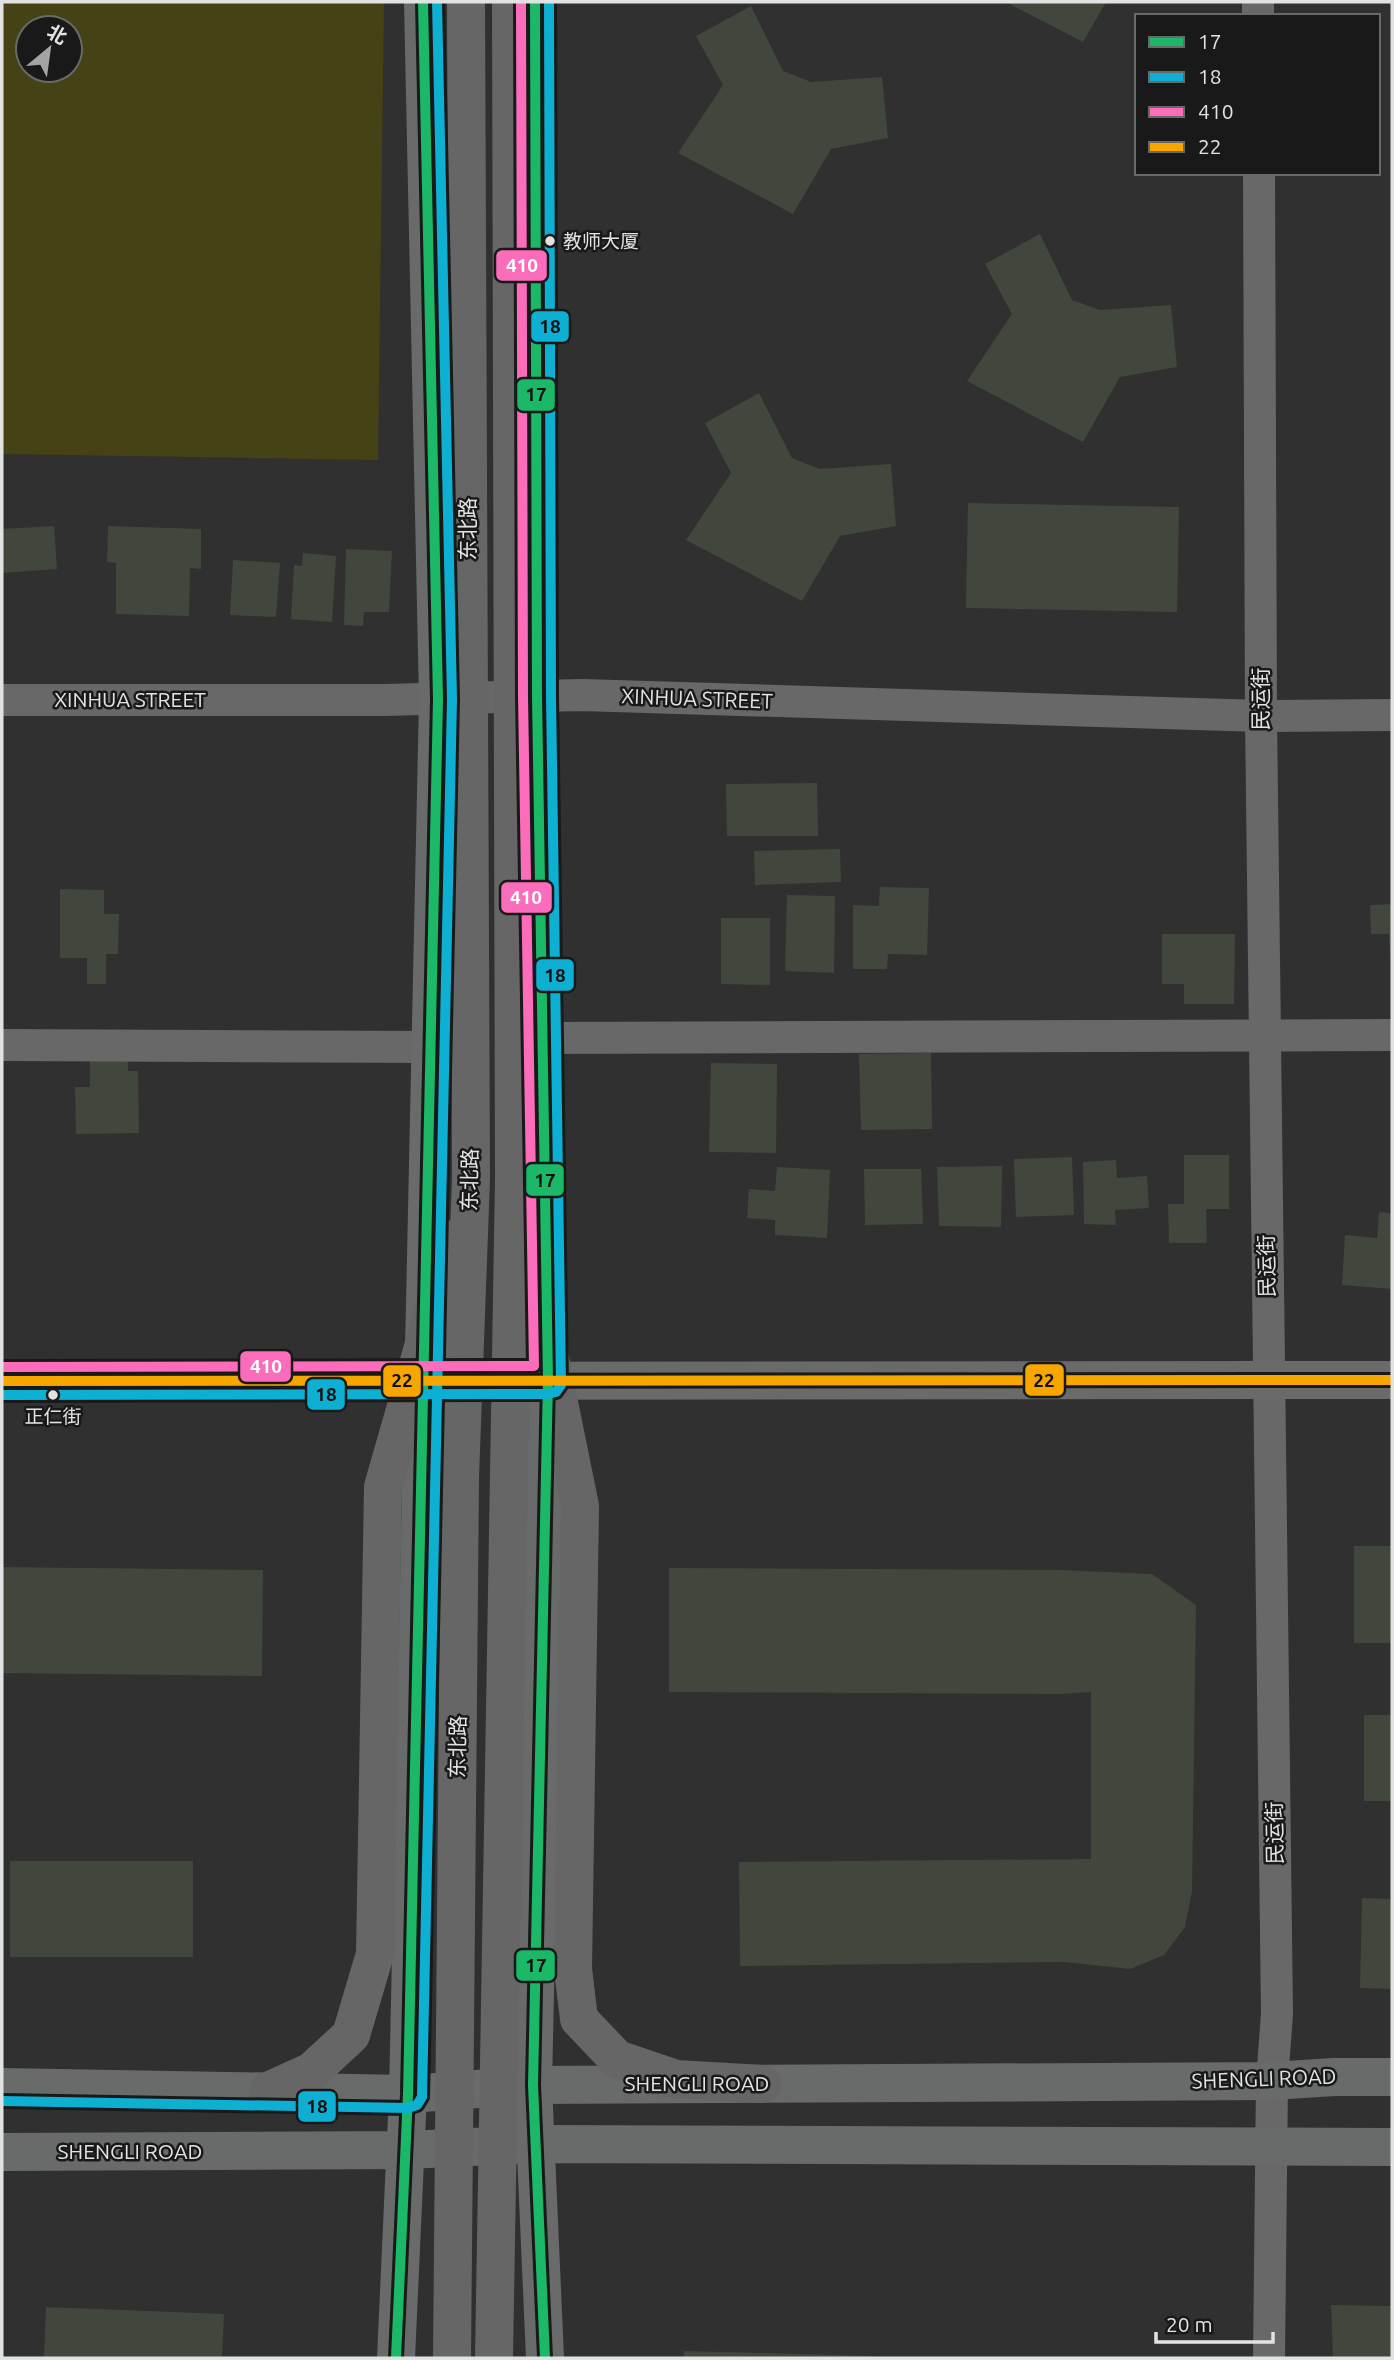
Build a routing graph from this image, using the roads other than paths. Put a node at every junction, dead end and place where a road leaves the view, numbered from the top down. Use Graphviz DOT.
graph roads {
  1 [pos="424,2"];
  2 [pos="466,2"];
  3 [pos="511,2"];
  4 [pos="535,2"];
  5 [pos="1259,175"];
  6 [pos="537,696"];
  7 [pos="438,699"];
  8 [pos="2,700"];
  9 [pos="1392,715"];
  10 [pos="1261,716"];
  11 [pos="1392,1035"];
  12 [pos="1265,1036"];
  13 [pos="541,1038"];
  14 [pos="2,1045"];
  15 [pos="430,1047"];
  16 [pos="471,1179"];
  17 [pos="514,1179"];
  18 [pos="1269,1379"];
  19 [pos="548,1380"];
  20 [pos="1392,1380"];
  21 [pos="2,1381"];
  22 [pos="423,1381"];
  23 [pos="1392,2077"];
  24 [pos="1272,2081"];
  25 [pos="762,2084"];
  26 [pos="533,2085"];
  27 [pos="2,2087"];
  28 [pos="268,2091"];
  29 [pos="408,2094"];
  30 [pos="535,2144"];
  31 [pos="1271,2147"];
  32 [pos="1392,2147"];
  33 [pos="406,2150"];
  34 [pos="2,2152"];
  35 [pos="397,2358"];
  36 [pos="452,2358"];
  37 [pos="494,2358"];
  38 [pos="545,2358"];
  39 [pos="1269,2358"];
  1 -- 7 [label="main road, 东北路"];
  2 -- 16 [label="highway, 东北路"];
  3 -- 17 [label="highway, 东北路"];
  4 -- 6 [label="main road"];
  5 -- 10 [label="street, 民运街"];
  6 -- 7 [label="street, XINHUA STREET"];
  6 -- 10 [label="street, XINHUA STREET"];
  6 -- 13 [label="main road"];
  7 -- 8 [label="street, XINHUA STREET"];
  7 -- 15 [label="main road, 东北路"];
  9 -- 10 [label="street, XINHUA STREET"];
  10 -- 12 [label="street, 民运街"];
  11 -- 12 [label="street"];
  12 -- 13 [label="street"];
  12 -- 18 [label="street, 民运街"];
  13 -- 19 [label="main road"];
  14 -- 15 [label="street"];
  15 -- 22 [label="main road, 东北路"];
  16 -- 28 [label="highway"];
  16 -- 36 [label="highway, 东北路"];
  17 -- 25 [label="highway"];
  17 -- 37 [label="highway, 东北路"];
  18 -- 19 [label="main road"];
  18 -- 20 [label="main road"];
  18 -- 24 [label="street, 民运街"];
  19 -- 22 [label="main road"];
  19 -- 26 [label="main road"];
  21 -- 22 [label="main road"];
  22 -- 29 [label="main road, 东北路"];
  23 -- 24 [label="main road, SHENGLI ROAD"];
  24 -- 25 [label="main road, SHENGLI ROAD"];
  24 -- 31 [label="street, 民运街"];
  25 -- 26 [label="main road, SHENGLI ROAD"];
  26 -- 29 [label="main road, SHENGLI ROAD"];
  26 -- 30 [label="main road"];
  27 -- 28 [label="main road, SHENGLI ROAD"];
  28 -- 29 [label="main road, SHENGLI ROAD"];
  29 -- 33 [label="main road, 东北路"];
  30 -- 31 [label="main road, SHENGLI ROAD"];
  30 -- 33 [label="main road, SHENGLI ROAD"];
  30 -- 38 [label="main road"];
  31 -- 32 [label="main road, SHENGLI ROAD"];
  31 -- 39 [label="street, 民运街"];
  33 -- 34 [label="main road, SHENGLI ROAD"];
  33 -- 35 [label="main road, 东北路"];
}
